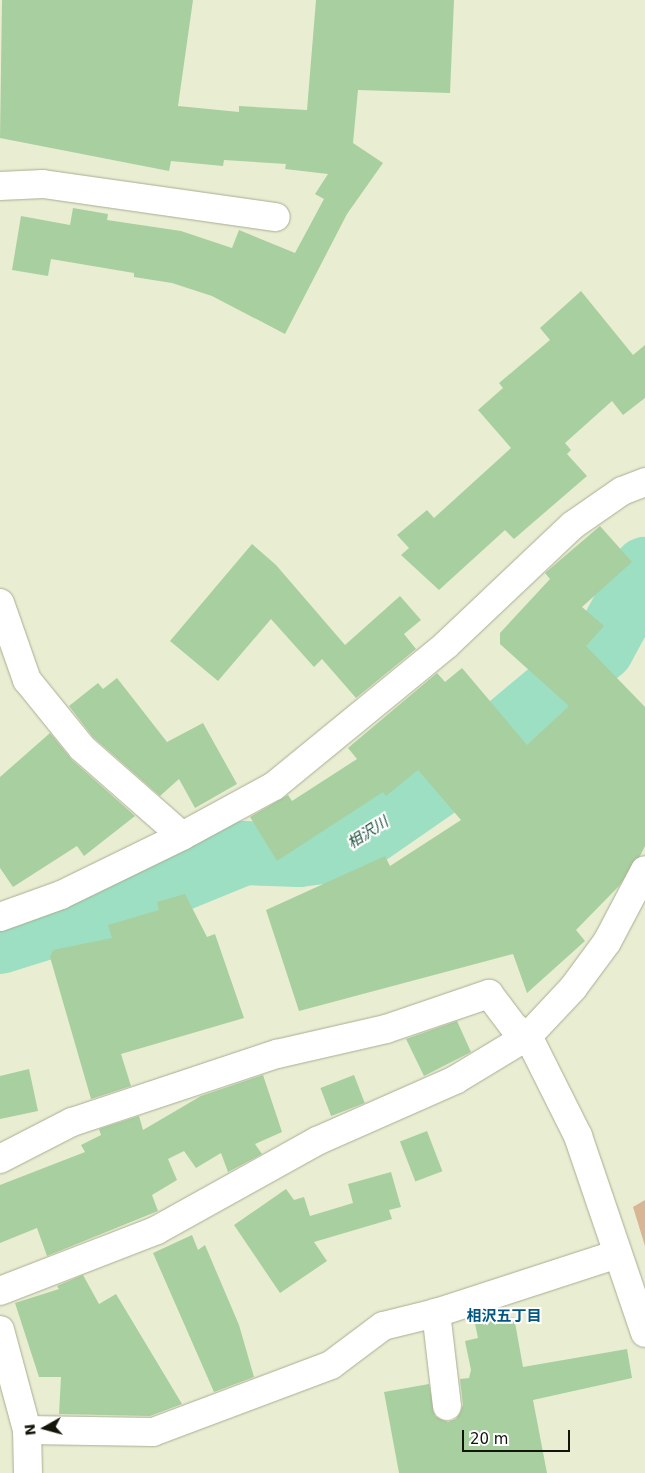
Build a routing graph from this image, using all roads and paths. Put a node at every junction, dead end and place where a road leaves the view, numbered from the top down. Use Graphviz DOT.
graph roads {
  1 [pos="0,186"];
  2 [pos="276,216"];
  3 [pos="645,482"];
  4 [pos="0,603"];
  5 [pos="182,836"];
  6 [pos="645,870"];
  7 [pos="0,917"];
  8 [pos="528,1036"];
  9 [pos="0,1159"];
  10 [pos="618,1254"];
  11 [pos="0,1291"];
  12 [pos="436,1313"];
  13 [pos="0,1330"];
  14 [pos="645,1333"];
  15 [pos="448,1406"];
  16 [pos="27,1430"];
  17 [pos="28,1473"];
  1 -- 2 [label="street"];
  3 -- 5 [label="street"];
  4 -- 5 [label="street"];
  5 -- 7 [label="street"];
  6 -- 8 [label="street"];
  8 -- 9 [label="street"];
  8 -- 10 [label="street"];
  8 -- 11 [label="street"];
  10 -- 12 [label="street"];
  10 -- 14 [label="street"];
  12 -- 15 [label="street"];
  12 -- 16 [label="street"];
  13 -- 16 [label="street"];
  16 -- 17 [label="street"];
}
